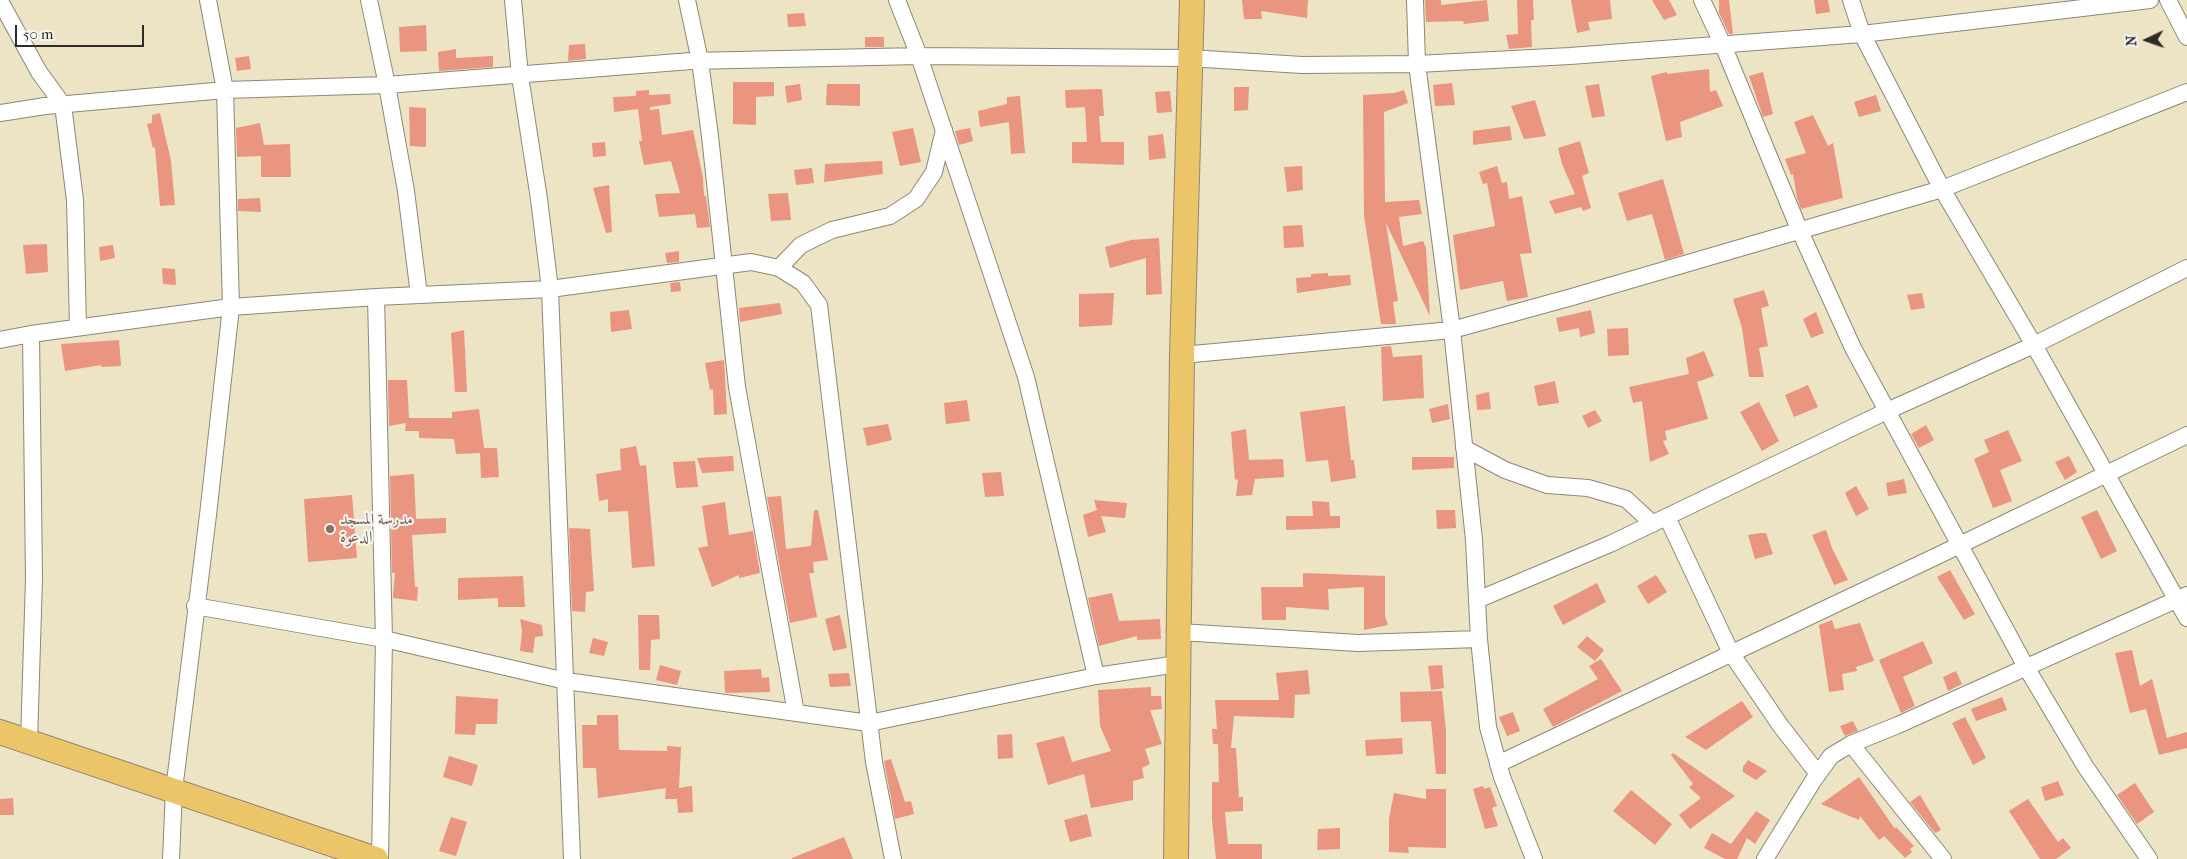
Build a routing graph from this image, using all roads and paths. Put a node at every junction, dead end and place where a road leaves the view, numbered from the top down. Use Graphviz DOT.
graph roads {
  1 [pos="208,0"];
  2 [pos="368,0"];
  3 [pos="513,0"];
  4 [pos="687,0"];
  5 [pos="897,0"];
  6 [pos="1192,0"];
  7 [pos="1415,0"];
  8 [pos="1702,0"];
  9 [pos="1851,0"];
  10 [pos="2150,0"];
  11 [pos="2168,0"];
  12 [pos="0,1"];
  13 [pos="1862,34"];
  14 [pos="2187,37"];
  15 [pos="1723,45"];
  16 [pos="919,56"];
  17 [pos="1189,58"];
  18 [pos="700,61"];
  19 [pos="1417,64"];
  20 [pos="520,76"];
  21 [pos="387,85"];
  22 [pos="225,90"];
  23 [pos="2187,92"];
  24 [pos="63,105"];
  25 [pos="0,113"];
  26 [pos="944,130"];
  27 [pos="1942,189"];
  28 [pos="1799,229"];
  29 [pos="725,265"];
  30 [pos="779,268"];
  31 [pos="2187,268"];
  32 [pos="550,289"];
  33 [pos="419,295"];
  34 [pos="376,297"];
  35 [pos="231,307"];
  36 [pos="78,328"];
  37 [pos="1452,330"];
  38 [pos="31,334"];
  39 [pos="0,340"];
  40 [pos="2034,344"];
  41 [pos="1182,355"];
  42 [pos="1888,411"];
  43 [pos="2187,435"];
  44 [pos="1464,448"];
  45 [pos="2107,474"];
  46 [pos="1660,520"];
  47 [pos="1961,545"];
  48 [pos="2182,598"];
  49 [pos="1477,600"];
  50 [pos="195,606"];
  51 [pos="2187,618"];
  52 [pos="1179,632"];
  53 [pos="384,639"];
  54 [pos="1479,639"];
  55 [pos="1731,652"];
  56 [pos="1178,664"];
  57 [pos="2026,667"];
  58 [pos="1096,676"];
  59 [pos="566,680"];
  60 [pos="796,713"];
  61 [pos="869,723"];
  62 [pos="0,732"];
  63 [pos="29,742"];
  64 [pos="1851,744"];
  65 [pos="1498,764"];
  66 [pos="1818,774"];
  67 [pos="174,790"];
  68 [pos="171,859"];
  69 [pos="376,859"];
  70 [pos="380,859"];
  71 [pos="572,859"];
  72 [pos="893,859"];
  73 [pos="1176,859"];
  74 [pos="1534,859"];
  75 [pos="1765,859"];
  76 [pos="1943,859"];
  77 [pos="2150,859"];
  1 -- 22 [label="street"];
  2 -- 21 [label="street"];
  3 -- 20 [label="street"];
  4 -- 18 [label="street"];
  5 -- 16 [label="street"];
  6 -- 17 [label="highway"];
  7 -- 19 [label="street"];
  8 -- 15 [label="street"];
  9 -- 13 [label="street"];
  10 -- 13 [label="street"];
  11 -- 14 [label="street"];
  12 -- 24 [label="street"];
  13 -- 15 [label="street"];
  13 -- 27 [label="street"];
  15 -- 19 [label="street"];
  15 -- 28 [label="street"];
  16 -- 17 [label="street"];
  16 -- 18 [label="street"];
  16 -- 26 [label="street"];
  17 -- 19 [label="street"];
  17 -- 41 [label="highway"];
  18 -- 20 [label="street"];
  18 -- 29 [label="street"];
  19 -- 37 [label="street"];
  20 -- 21 [label="street"];
  20 -- 32 [label="street"];
  21 -- 22 [label="street"];
  21 -- 33 [label="street"];
  22 -- 24 [label="street"];
  22 -- 35 [label="street"];
  23 -- 27 [label="street"];
  24 -- 25 [label="street"];
  24 -- 36 [label="street"];
  26 -- 30 [label="street"];
  26 -- 58 [label="street"];
  27 -- 28 [label="street"];
  27 -- 40 [label="street"];
  28 -- 37 [label="street"];
  28 -- 42 [label="street"];
  29 -- 30 [label="street"];
  29 -- 32 [label="street"];
  29 -- 60 [label="street"];
  30 -- 61 [label="street"];
  31 -- 40 [label="street"];
  32 -- 33 [label="street"];
  32 -- 59 [label="street"];
  33 -- 34 [label="street"];
  34 -- 35 [label="street"];
  34 -- 53 [label="street"];
  35 -- 36 [label="street"];
  35 -- 50 [label="street"];
  36 -- 38 [label="street"];
  37 -- 41 [label="street"];
  37 -- 44 [label="street"];
  38 -- 39 [label="street"];
  38 -- 63 [label="street"];
  40 -- 42 [label="street"];
  40 -- 45 [label="street"];
  41 -- 52 [label="highway"];
  42 -- 46 [label="street"];
  42 -- 47 [label="street"];
  43 -- 45 [label="street"];
  44 -- 46 [label="street"];
  44 -- 49 [label="street"];
  45 -- 47 [label="street"];
  45 -- 48 [label="street"];
  46 -- 49 [label="street"];
  46 -- 55 [label="street"];
  47 -- 55 [label="street"];
  47 -- 57 [label="street"];
  48 -- 51 [label="street"];
  48 -- 57 [label="street"];
  49 -- 54 [label="street"];
  50 -- 53 [label="street"];
  50 -- 67 [label="street"];
  52 -- 54 [label="street"];
  52 -- 56 [label="highway"];
  53 -- 59 [label="street"];
  53 -- 70 [label="street"];
  54 -- 65 [label="street"];
  55 -- 65 [label="street"];
  55 -- 66 [label="street"];
  56 -- 58 [label="street"];
  56 -- 73 [label="highway"];
  57 -- 64 [label="street"];
  57 -- 77 [label="street"];
  58 -- 61 [label="street"];
  59 -- 60 [label="street"];
  59 -- 71 [label="street"];
  60 -- 61 [label="street"];
  61 -- 72 [label="street"];
  62 -- 63 [label="highway"];
  63 -- 67 [label="highway"];
  64 -- 66 [label="street"];
  64 -- 76 [label="street"];
  65 -- 74 [label="street"];
  66 -- 75 [label="street"];
  67 -- 68 [label="street"];
  67 -- 69 [label="highway"];
}
